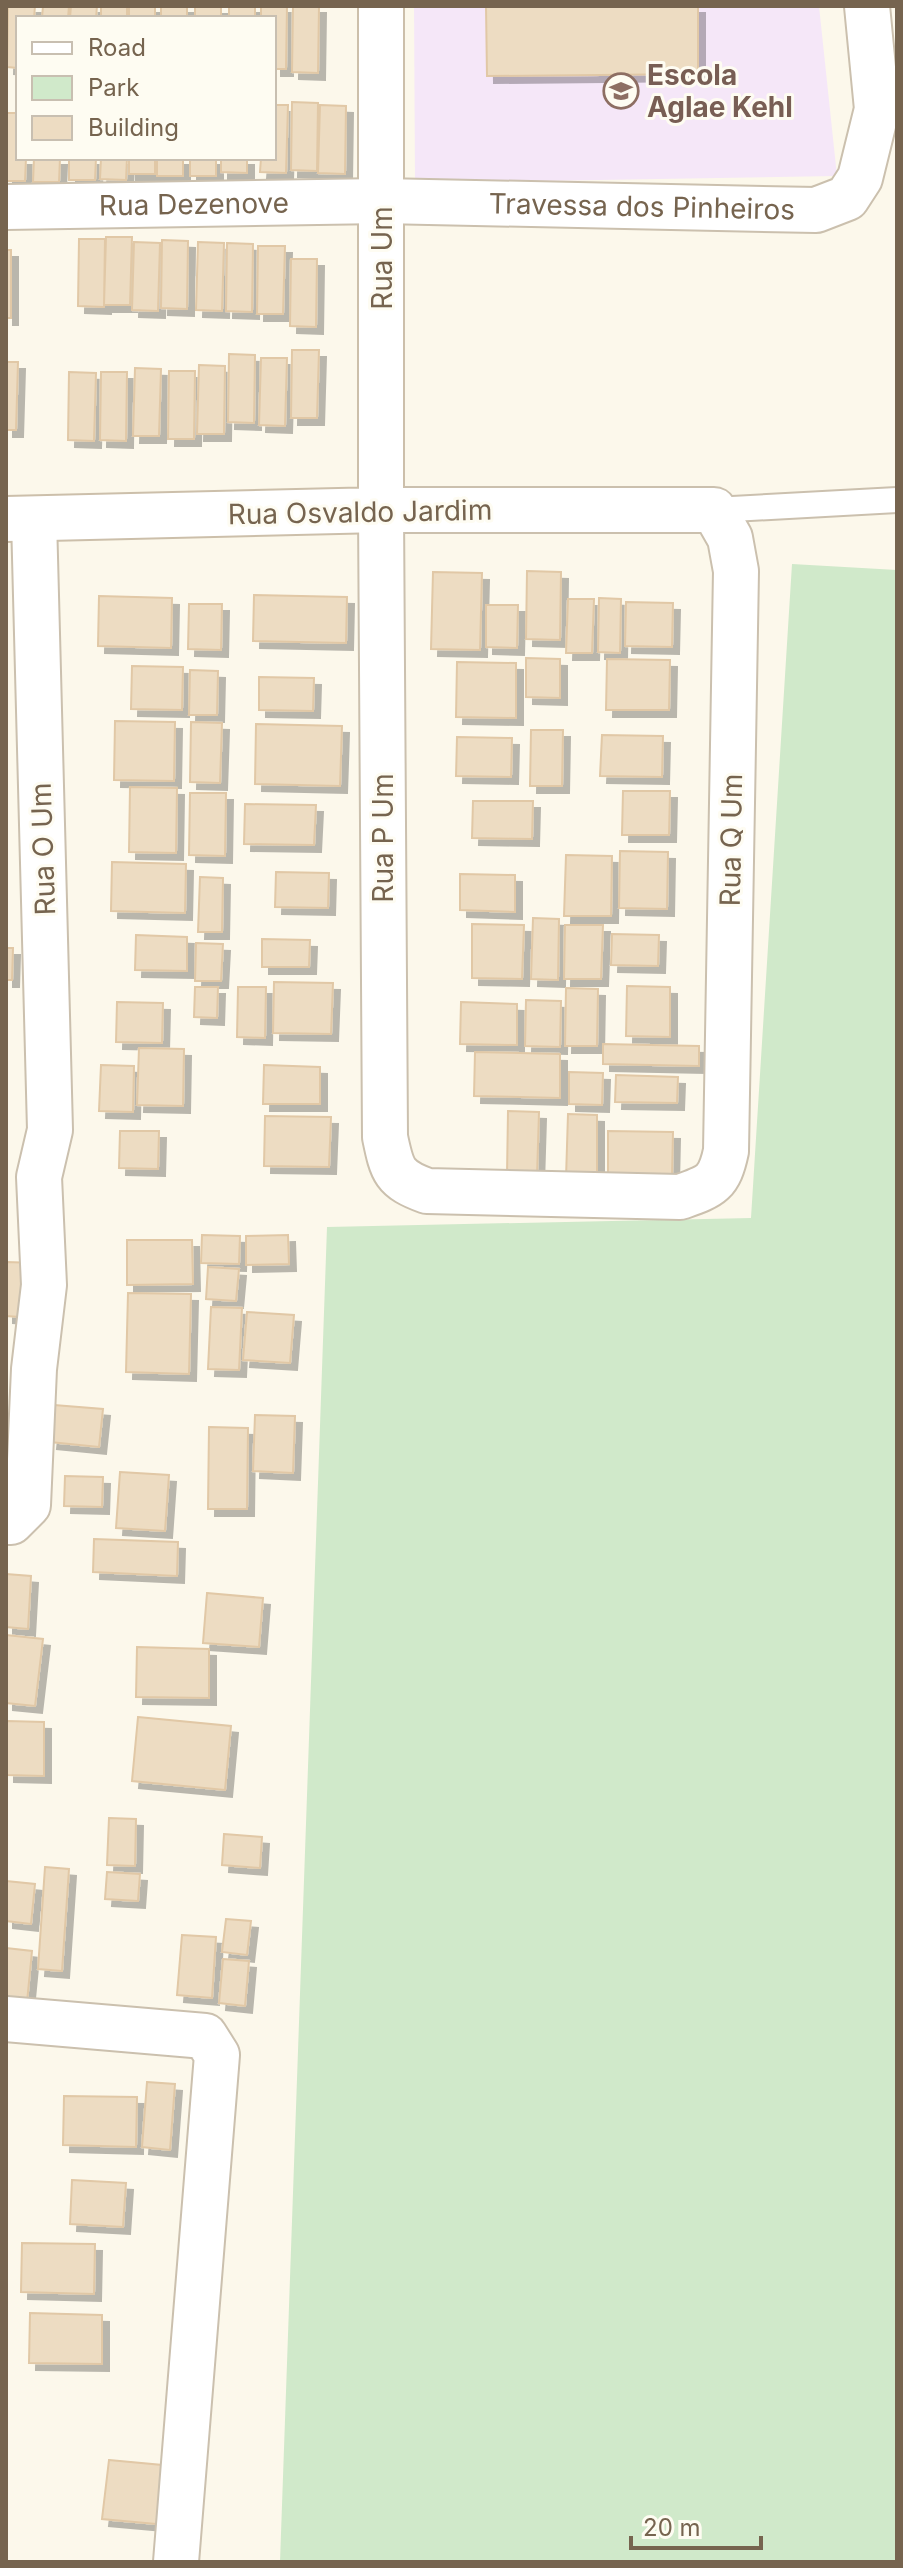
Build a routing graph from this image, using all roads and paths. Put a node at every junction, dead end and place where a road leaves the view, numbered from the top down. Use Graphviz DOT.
graph roads {
  1 [pos="381,6"];
  2 [pos="867,6"];
  3 [pos="382,201"];
  4 [pos="6,207"];
  5 [pos="897,500"];
  6 [pos="381,510"];
  7 [pos="714,510"];
  8 [pos="20,519"];
  9 [pos="391,1166"];
  10 [pos="23,1188"];
  11 [pos="6,1522"];
  12 [pos="6,2019"];
  13 [pos="176,2562"];
  1 -- 3 [label="street, Rua Um"];
  2 -- 3 [label="street, Travessa dos Pinheiros"];
  3 -- 4 [label="street, Rua Dezenove"];
  3 -- 6 [label="street, Rua Um"];
  5 -- 7 [label="lane"];
  6 -- 7 [label="street, Rua Osvaldo Jardim"];
  6 -- 8 [label="street, Rua Osvaldo Jardim"];
  6 -- 9 [label="street, Rua P Um"];
  7 -- 9 [label="street, Rua Q Um"];
  8 -- 10 [label="street, Rua O Um"];
  10 -- 11 [label="street, Rua O Um"];
  12 -- 13 [label="street"];
}
